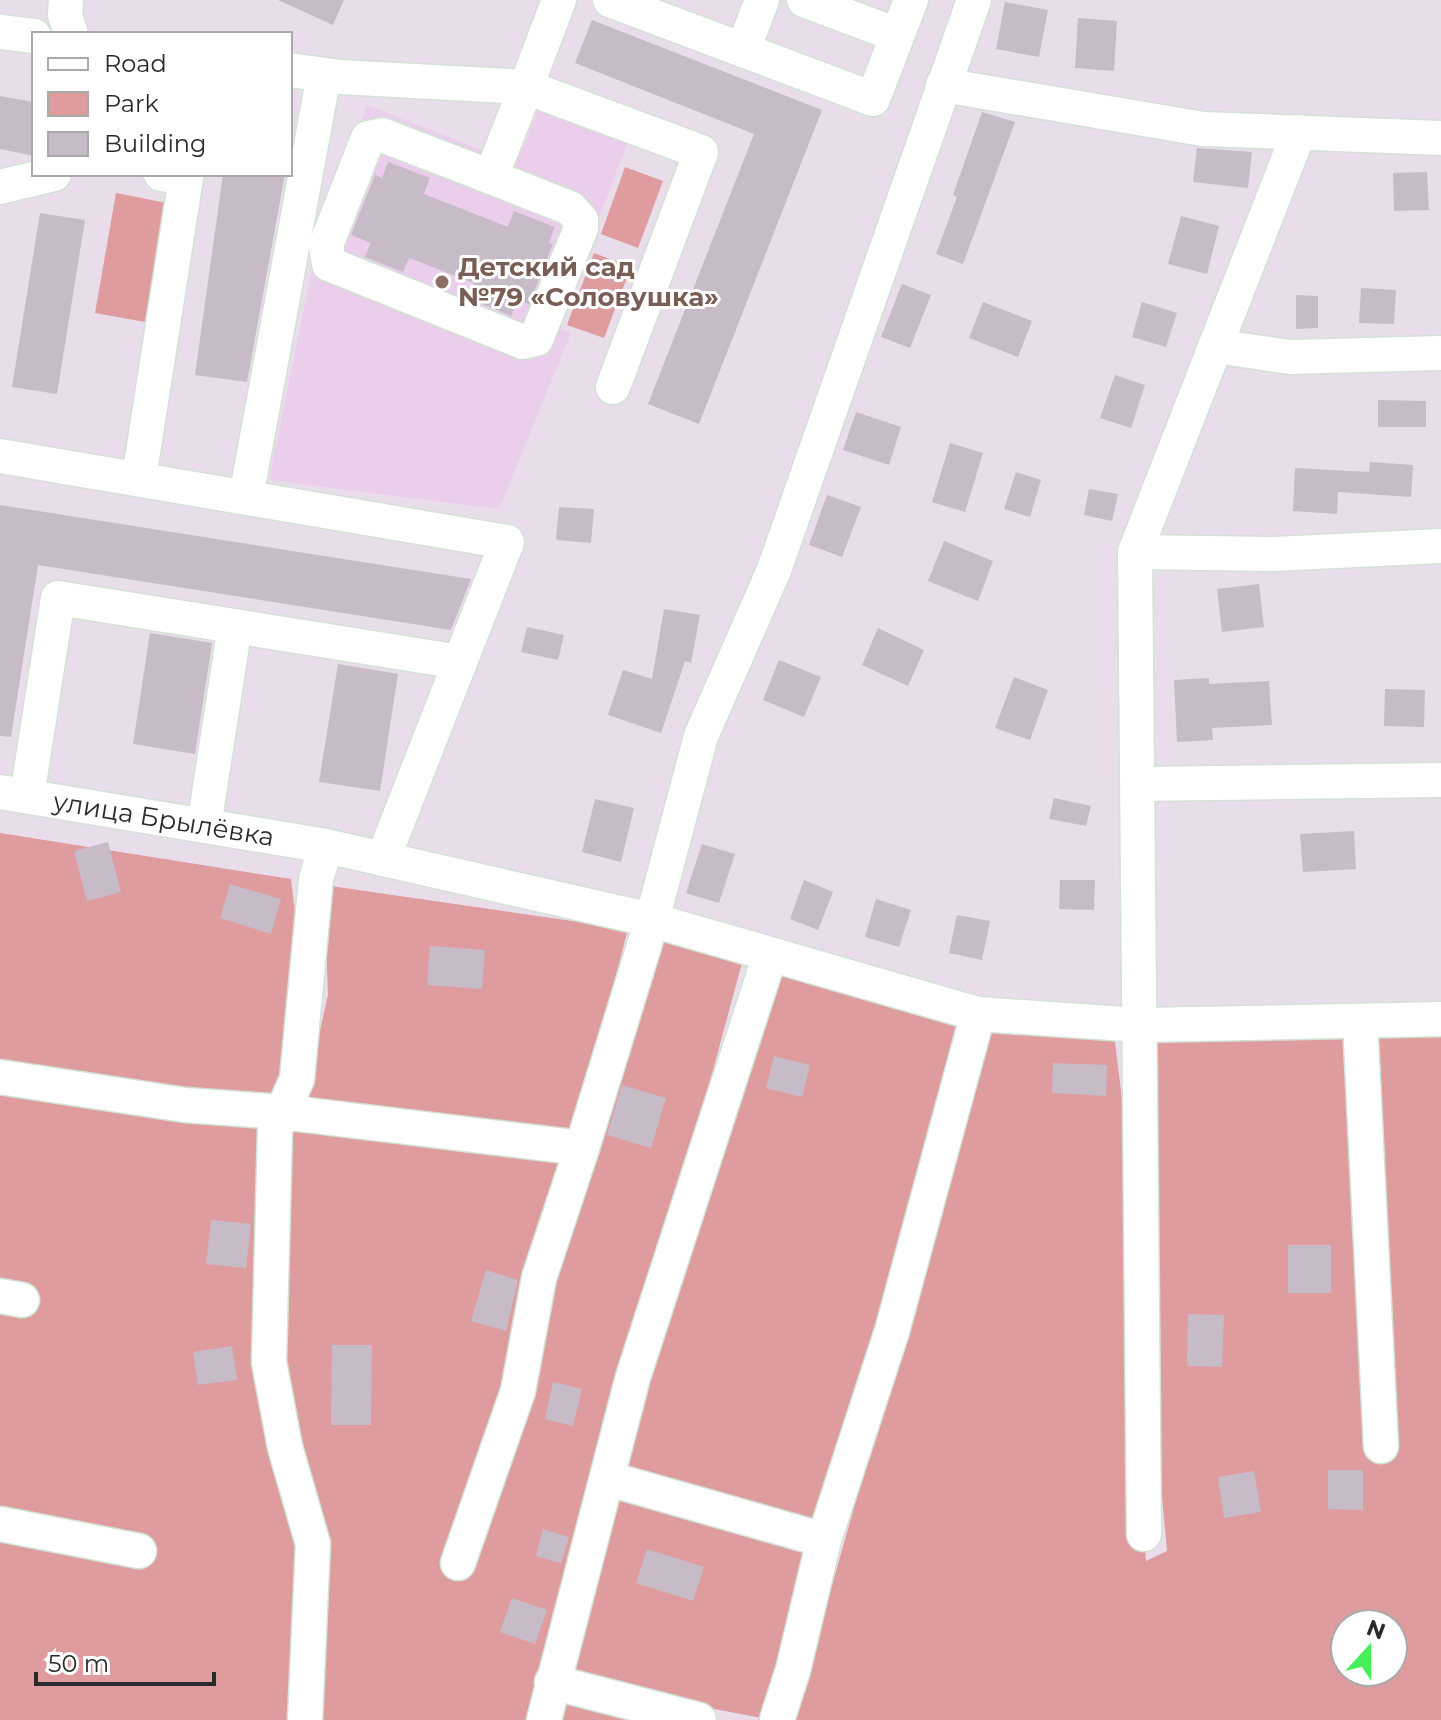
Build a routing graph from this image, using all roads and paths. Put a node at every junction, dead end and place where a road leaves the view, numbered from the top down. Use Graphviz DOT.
graph roads {
  1 [pos="66,0"];
  2 [pos="559,0"];
  3 [pos="610,0"];
  4 [pos="762,0"];
  5 [pos="804,0"];
  6 [pos="911,0"];
  7 [pos="974,0"];
  8 [pos="0,32"];
  9 [pos="70,32"];
  10 [pos="897,35"];
  11 [pos="32,36"];
  12 [pos="743,50"];
  13 [pos="292,70"];
  14 [pos="324,75"];
  15 [pos="943,85"];
  16 [pos="526,87"];
  17 [pos="1299,132"];
  18 [pos="1441,138"];
  19 [pos="46,176"];
  20 [pos="174,176"];
  21 [pos="491,177"];
  22 [pos="0,187"];
  23 [pos="1215,346"];
  24 [pos="1441,353"];
  25 [pos="613,387"];
  26 [pos="0,456"];
  27 [pos="139,478"];
  28 [pos="246,497"];
  29 [pos="1441,546"];
  30 [pos="1135,552"];
  31 [pos="235,626"];
  32 [pos="460,662"];
  33 [pos="1441,780"];
  34 [pos="1138,784"];
  35 [pos="13,794"];
  36 [pos="204,826"];
  37 [pos="326,846"];
  38 [pos="383,859"];
  39 [pos="652,920"];
  40 [pos="770,955"];
  41 [pos="978,1014"];
  42 [pos="1441,1019"];
  43 [pos="1360,1021"];
  44 [pos="1141,1025"];
  45 [pos="0,1077"];
  46 [pos="282,1112"];
  47 [pos="582,1148"];
  48 [pos="1381,1446"];
  49 [pos="609,1479"];
  50 [pos="0,1524"];
  51 [pos="1144,1534"];
  52 [pos="824,1540"];
  53 [pos="139,1551"];
  54 [pos="458,1563"];
  55 [pos="552,1682"];
  56 [pos="305,1720"];
  57 [pos="544,1720"];
  58 [pos="699,1720"];
  59 [pos="777,1720"];
  1 -- 9 [label="street"];
  2 -- 16 [label="street"];
  3 -- 12 [label="street"];
  4 -- 12 [label="street"];
  5 -- 10 [label="street"];
  6 -- 10 [label="street"];
  7 -- 15 [label="street"];
  8 -- 11 [label="street"];
  10 -- 12 [label="street"];
  13 -- 14 [label="street"];
  14 -- 16 [label="street"];
  14 -- 28 [label="street"];
  15 -- 17 [label="street"];
  15 -- 39 [label="street"];
  16 -- 21 [label="street"];
  16 -- 25 [label="street"];
  17 -- 18 [label="street"];
  17 -- 23 [label="street"];
  19 -- 22 [label="street"];
  20 -- 27 [label="street"];
  21 -- 21 [label="street"];
  23 -- 24 [label="street"];
  23 -- 30 [label="street"];
  26 -- 27 [label="street"];
  27 -- 28 [label="street"];
  28 -- 32 [label="street"];
  29 -- 30 [label="street"];
  30 -- 34 [label="street"];
  31 -- 32 [label="street"];
  31 -- 35 [label="street"];
  31 -- 36 [label="street"];
  32 -- 38 [label="street"];
  33 -- 34 [label="street"];
  34 -- 44 [label="street"];
  35 -- 36 [label="street, улица Брылёвка"];
  36 -- 37 [label="street, улица Брылёвка"];
  37 -- 38 [label="street, улица Брылёвка"];
  37 -- 46 [label="street"];
  38 -- 39 [label="street, улица Брылёвка"];
  39 -- 40 [label="street, улица Брылёвка"];
  39 -- 47 [label="street"];
  40 -- 41 [label="street, улица Брылёвка"];
  40 -- 49 [label="street"];
  41 -- 44 [label="street, улица Брылёвка"];
  41 -- 52 [label="street"];
  42 -- 43 [label="street, улица Брылёвка"];
  43 -- 44 [label="street, улица Брылёвка"];
  43 -- 48 [label="street"];
  44 -- 51 [label="street"];
  45 -- 46 [label="street"];
  46 -- 47 [label="street"];
  46 -- 56 [label="street"];
  47 -- 54 [label="street"];
  49 -- 52 [label="street"];
  49 -- 55 [label="street"];
  50 -- 53 [label="street"];
  52 -- 59 [label="street"];
  55 -- 57 [label="street"];
  55 -- 58 [label="street"];
}
